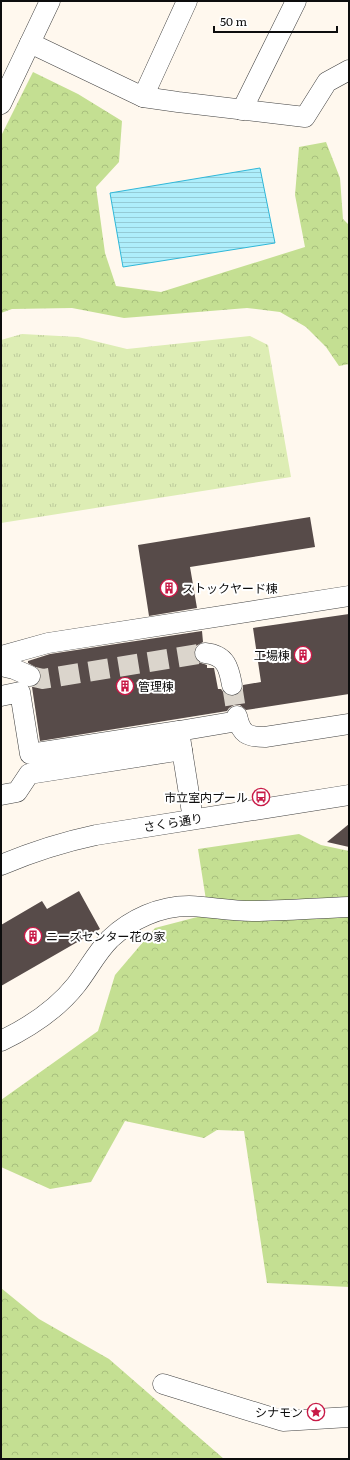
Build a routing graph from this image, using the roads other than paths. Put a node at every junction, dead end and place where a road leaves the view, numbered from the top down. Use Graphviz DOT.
graph roads {
  1 [pos="50,1"];
  2 [pos="187,1"];
  3 [pos="296,1"];
  4 [pos="30,42"];
  5 [pos="349,70"];
  6 [pos="6,82"];
  7 [pos="143,97"];
  8 [pos="1,104"];
  9 [pos="242,110"];
  10 [pos="349,596"];
  11 [pos="205,653"];
  12 [pos="1,656"];
  13 [pos="1,666"];
  14 [pos="30,676"];
  15 [pos="232,685"];
  16 [pos="1,696"];
  17 [pos="349,724"];
  18 [pos="180,740"];
  19 [pos="1,795"];
  20 [pos="349,795"];
  21 [pos="192,819"];
  22 [pos="1,865"];
  23 [pos="349,907"];
  24 [pos="1,1041"];
  25 [pos="163,1384"];
  26 [pos="349,1417"];
  1 -- 4 [label="street"];
  2 -- 7 [label="street"];
  3 -- 9 [label="street"];
  4 -- 6 [label="street"];
  4 -- 7 [label="street"];
  5 -- 9 [label="street"];
  6 -- 8 [label="street"];
  7 -- 9 [label="street"];
  10 -- 12 [label="street"];
  11 -- 15 [label="street"];
  13 -- 14 [label="street"];
  16 -- 18 [label="street"];
  17 -- 18 [label="street"];
  18 -- 19 [label="street"];
  18 -- 21 [label="street"];
  20 -- 21 [label="street, さくら通り"];
  21 -- 22 [label="street, さくら通り"];
  23 -- 24 [label="street"];
  25 -- 26 [label="street"];
}
